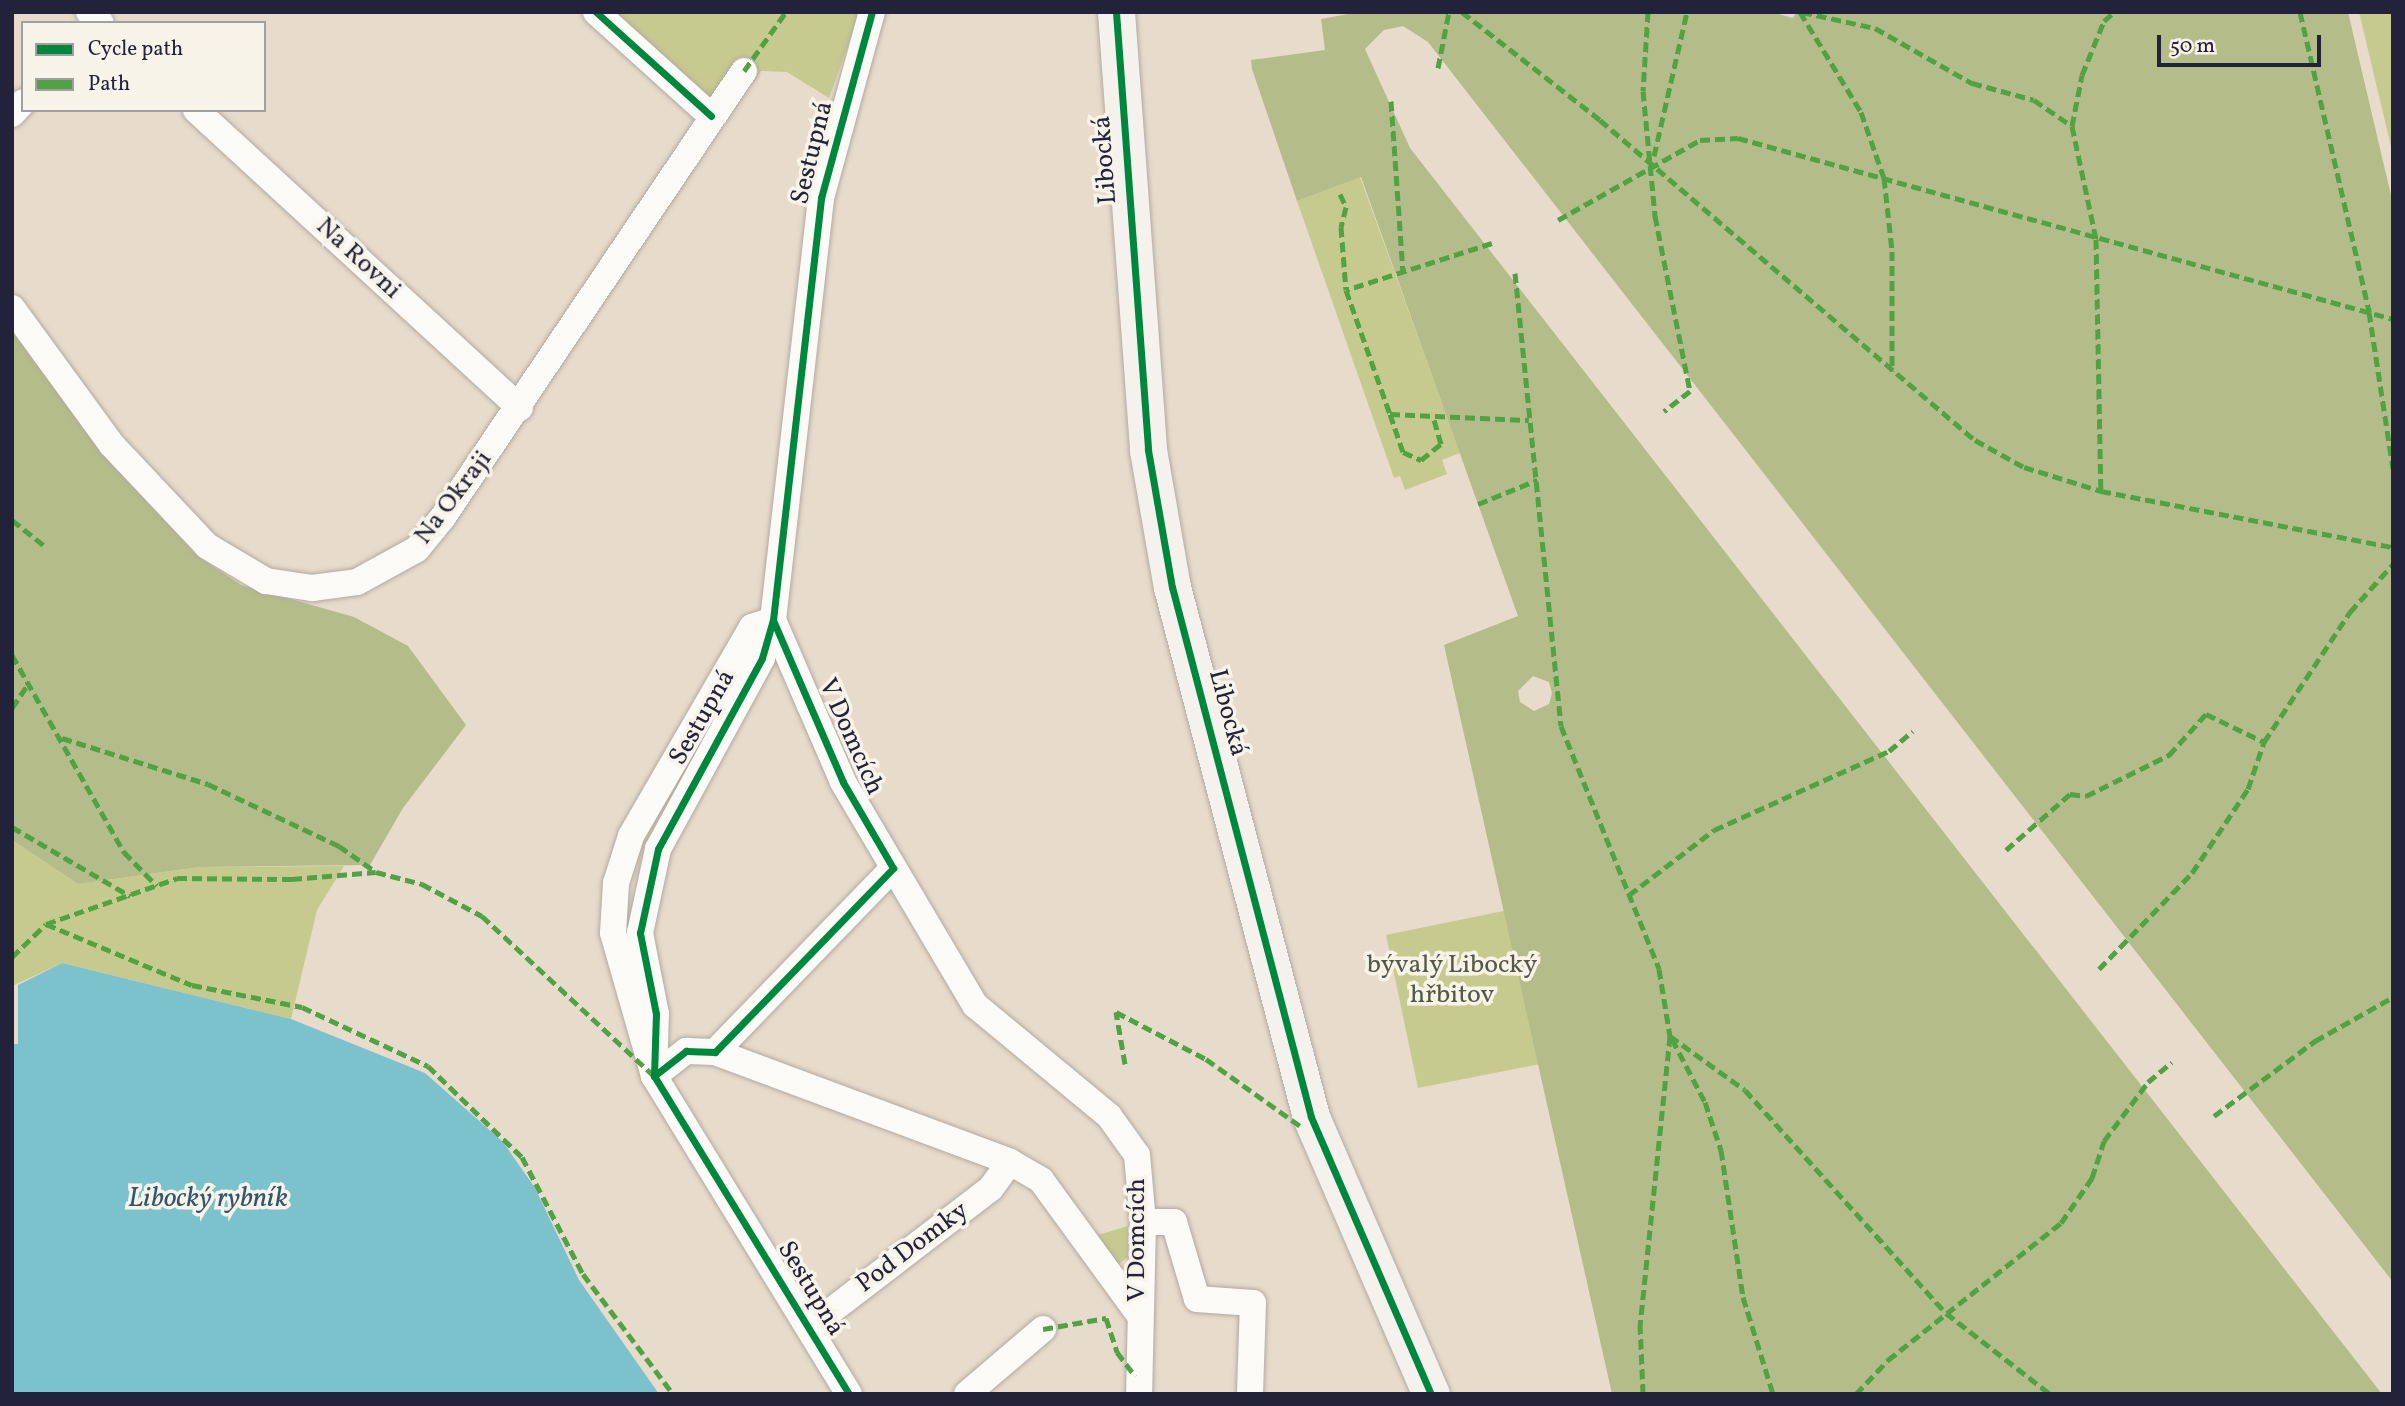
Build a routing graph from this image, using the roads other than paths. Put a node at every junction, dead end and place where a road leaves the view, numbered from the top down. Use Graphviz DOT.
graph roads {
  1 [pos="596,12"];
  2 [pos="872,12"];
  3 [pos="1116,12"];
  4 [pos="744,71"];
  5 [pos="198,112"];
  6 [pos="711,116"];
  7 [pos="12,307"];
  8 [pos="520,408"];
  9 [pos="773,620"];
  10 [pos="893,868"];
  11 [pos="715,1052"];
  12 [pos="654,1076"];
  13 [pos="1010,1162"];
  14 [pos="1143,1222"];
  15 [pos="1138,1313"];
  16 [pos="810,1327"];
  17 [pos="1043,1329"];
  18 [pos="849,1394"];
  19 [pos="967,1394"];
  20 [pos="1139,1394"];
  21 [pos="1250,1394"];
  22 [pos="1431,1394"];
  1 -- 6 [label="street"];
  2 -- 9 [label="street, Sestupná"];
  3 -- 22 [label="street, Libocká"];
  4 -- 6 [label="street, Na Okraji"];
  5 -- 8 [label="street, Na Rovni"];
  6 -- 8 [label="street, Na Okraji"];
  7 -- 8 [label="street, Na Okraji"];
  9 -- 10 [label="street, V Domcích"];
  9 -- 12 [label="street, Sestupná"];
  10 -- 11 [label="street"];
  10 -- 14 [label="street, V Domcích"];
  11 -- 12 [label="street"];
  11 -- 13 [label="street"];
  12 -- 16 [label="street, Sestupná"];
  13 -- 15 [label="street"];
  13 -- 16 [label="street, Pod Domky"];
  14 -- 15 [label="street, V Domcích"];
  14 -- 21 [label="street"];
  15 -- 20 [label="street, V Domcích"];
  16 -- 18 [label="street, Sestupná"];
  17 -- 19 [label="street"];
}
